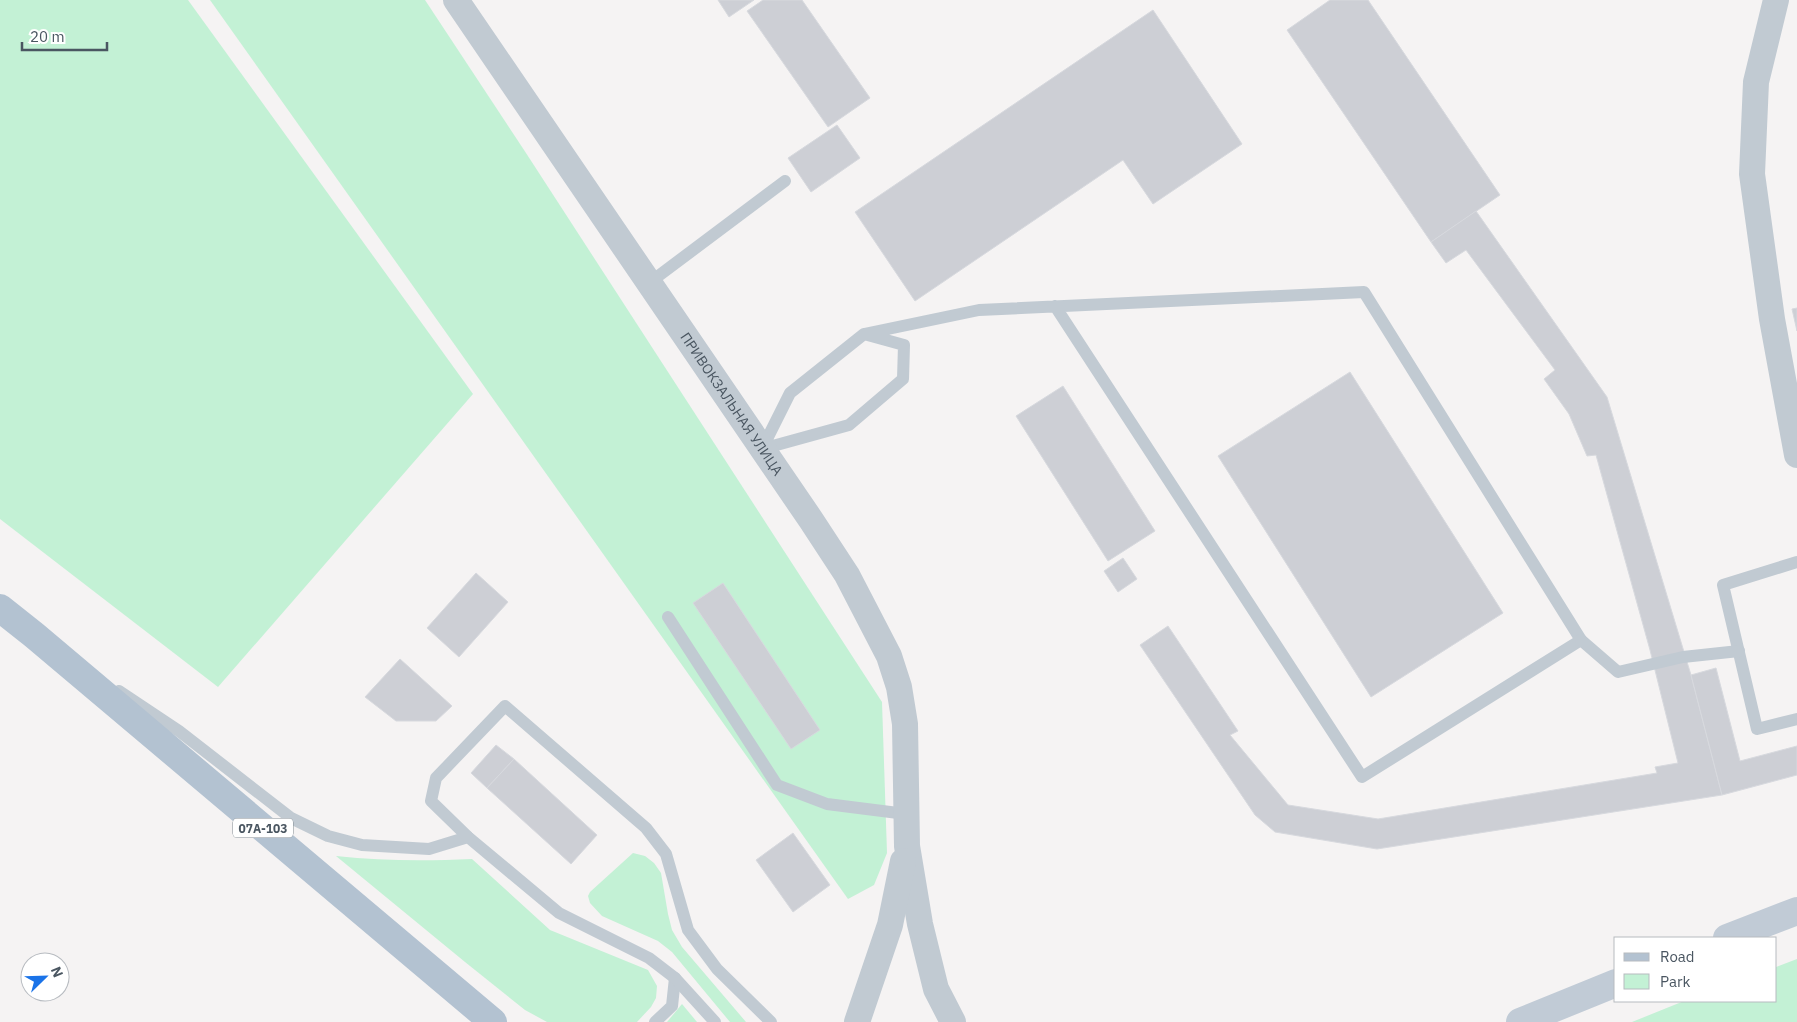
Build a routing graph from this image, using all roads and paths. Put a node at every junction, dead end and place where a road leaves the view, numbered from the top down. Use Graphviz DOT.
graph roads {
  1 [pos="456,0"];
  2 [pos="1776,0"];
  3 [pos="785,181"];
  4 [pos="649,282"];
  5 [pos="1055,306"];
  6 [pos="864,334"];
  7 [pos="762,449"];
  8 [pos="1797,455"];
  9 [pos="1797,562"];
  10 [pos="0,608"];
  11 [pos="668,617"];
  12 [pos="34,634"];
  13 [pos="1581,640"];
  14 [pos="1739,651"];
  15 [pos="1797,719"];
  16 [pos="906,814"];
  17 [pos="468,837"];
  18 [pos="907,846"];
  19 [pos="1797,911"];
  20 [pos="1730,937"];
  21 [pos="675,978"];
  22 [pos="1614,984"];
  23 [pos="493,1022"];
  24 [pos="655,1022"];
  25 [pos="714,1022"];
  26 [pos="771,1022"];
  27 [pos="857,1022"];
  28 [pos="953,1022"];
  29 [pos="1520,1022"];
  1 -- 4 [label="street, ПРИВОКЗАЛЬНАЯ УЛИЦА"];
  2 -- 8 [label="street"];
  3 -- 4 [label="lane"];
  4 -- 7 [label="street, ПРИВОКЗАЛЬНАЯ УЛИЦА"];
  5 -- 6 [label="lane"];
  5 -- 13 [label="lane"];
  5 -- 13 [label="lane"];
  6 -- 7 [label="lane"];
  6 -- 7 [label="lane"];
  7 -- 16 [label="street, ПРИВОКЗАЛЬНАЯ УЛИЦА"];
  9 -- 14 [label="lane"];
  10 -- 12 [label="main road, 07А-103"];
  11 -- 16 [label="lane"];
  12 -- 17 [label="lane"];
  12 -- 23 [label="main road, 07А-103"];
  13 -- 14 [label="lane"];
  14 -- 15 [label="lane"];
  16 -- 18 [label="street, ПРИВОКЗАЛЬНАЯ УЛИЦА"];
  17 -- 21 [label="lane"];
  17 -- 26 [label="lane"];
  18 -- 27 [label="street, ПРИВОКЗАЛЬНАЯ УЛИЦА"];
  18 -- 28 [label="street, ПРИВОКЗАЛЬНАЯ УЛИЦА"];
  19 -- 20 [label="main road"];
  21 -- 24 [label="lane"];
  21 -- 25 [label="lane"];
  22 -- 29 [label="main road"];
}
